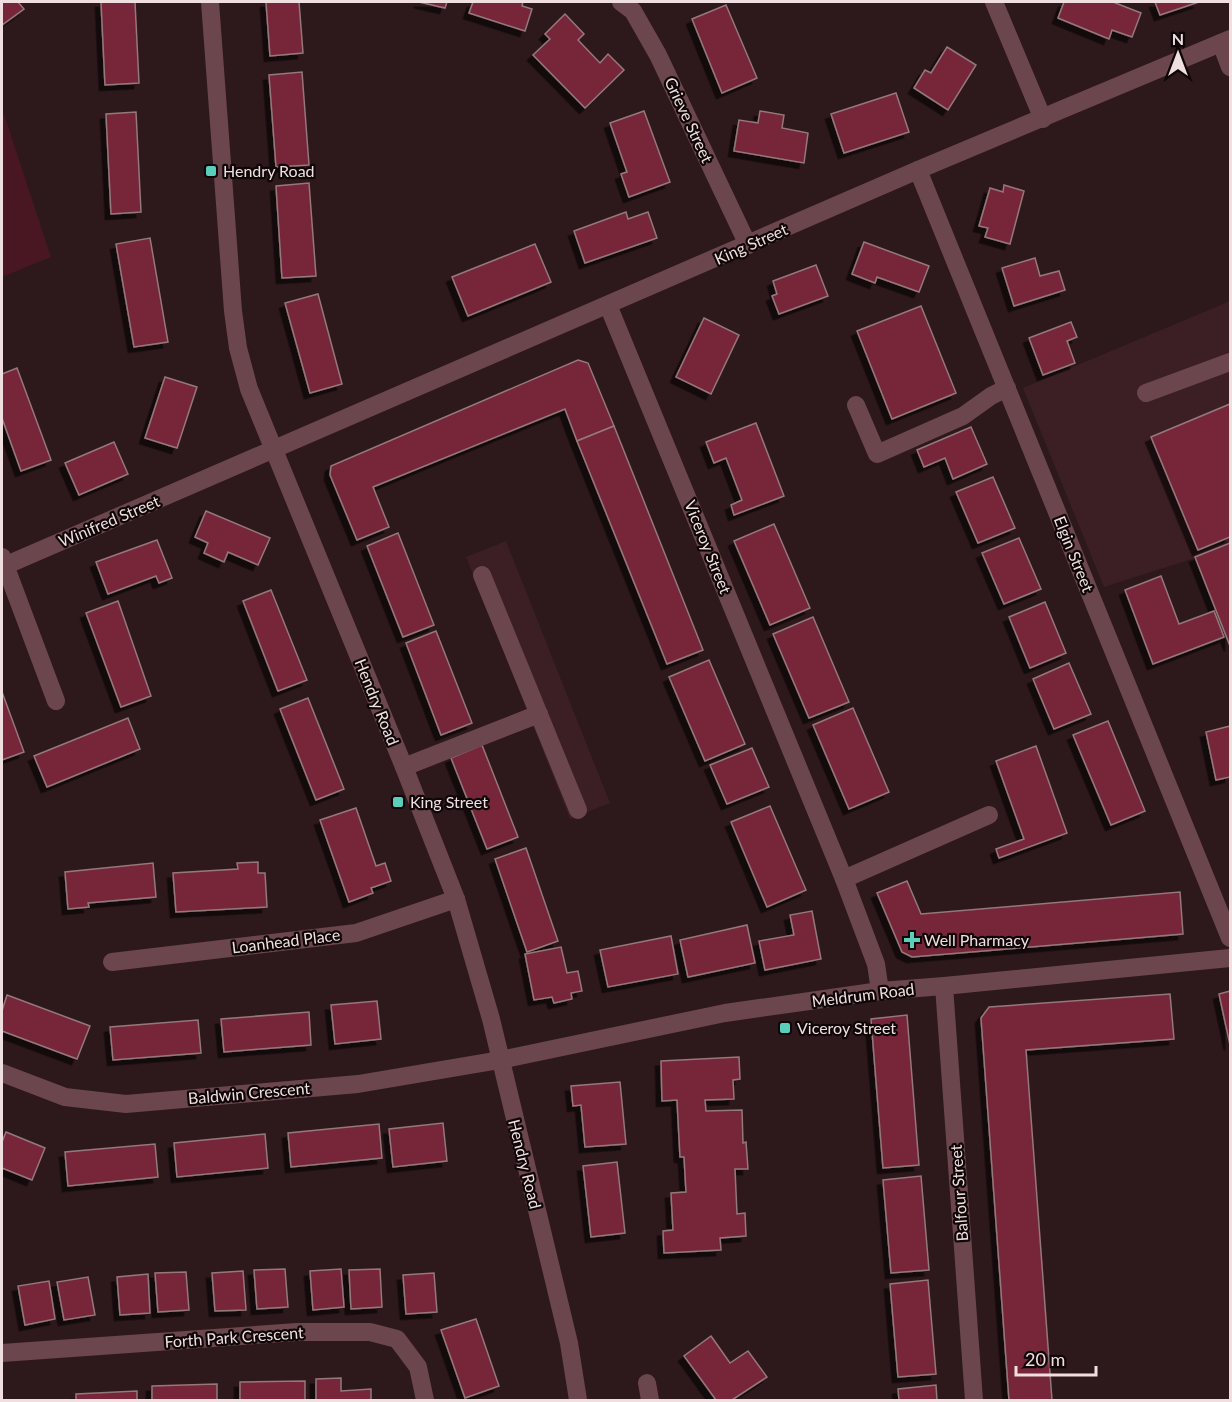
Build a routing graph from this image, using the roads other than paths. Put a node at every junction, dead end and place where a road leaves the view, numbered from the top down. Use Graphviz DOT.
graph roads {
  1 [pos="210,2"];
  2 [pos="621,2"];
  3 [pos="994,2"];
  4 [pos="1226,41"];
  5 [pos="1230,67"];
  6 [pos="1044,119"];
  7 [pos="918,170"];
  8 [pos="748,245"];
  9 [pos="608,305"];
  10 [pos="1230,362"];
  11 [pos="1007,388"];
  12 [pos="1146,393"];
  13 [pos="856,405"];
  14 [pos="272,449"];
  15 [pos="3,563"];
  16 [pos="482,575"];
  17 [pos="56,701"];
  18 [pos="539,714"];
  19 [pos="404,767"];
  20 [pos="578,810"];
  21 [pos="989,815"];
  22 [pos="844,879"];
  23 [pos="456,899"];
  24 [pos="1230,938"];
  25 [pos="1230,958"];
  26 [pos="112,962"];
  27 [pos="944,986"];
  28 [pos="880,991"];
  29 [pos="500,1060"];
  30 [pos="2,1073"];
  31 [pos="2,1353"];
  32 [pos="425,1401"];
  33 [pos="578,1401"];
  34 [pos="974,1401"];
  1 -- 14 [label="street, Hendry Road"];
  2 -- 8 [label="street, Grieve Street"];
  3 -- 6 [label="street"];
  4 -- 5 [label="street"];
  4 -- 6 [label="street, King Street"];
  6 -- 7 [label="street, King Street"];
  7 -- 8 [label="street, King Street"];
  7 -- 11 [label="street, Elgin Street"];
  8 -- 9 [label="street, King Street"];
  9 -- 14 [label="street, King Street"];
  9 -- 22 [label="street, Viceroy Street"];
  10 -- 12 [label="street"];
  11 -- 13 [label="street"];
  11 -- 24 [label="street, Elgin Street"];
  14 -- 15 [label="street, Winifred Street"];
  14 -- 19 [label="street, Hendry Road"];
  15 -- 17 [label="street, Winifred Street"];
  16 -- 18 [label="street"];
  18 -- 19 [label="street"];
  18 -- 20 [label="street"];
  19 -- 23 [label="street, Hendry Road"];
  21 -- 22 [label="street"];
  22 -- 28 [label="street, Viceroy Street"];
  23 -- 26 [label="street, Loanhead Place"];
  23 -- 29 [label="street, Hendry Road"];
  25 -- 27 [label="street, Meldrum Road"];
  27 -- 28 [label="street, Meldrum Road"];
  27 -- 34 [label="street, Balfour Street"];
  28 -- 29 [label="street, Meldrum Road"];
  29 -- 30 [label="street, Baldwin Crescent"];
  29 -- 33 [label="street, Hendry Road"];
  31 -- 32 [label="street, Forth Park Crescent"];
}
